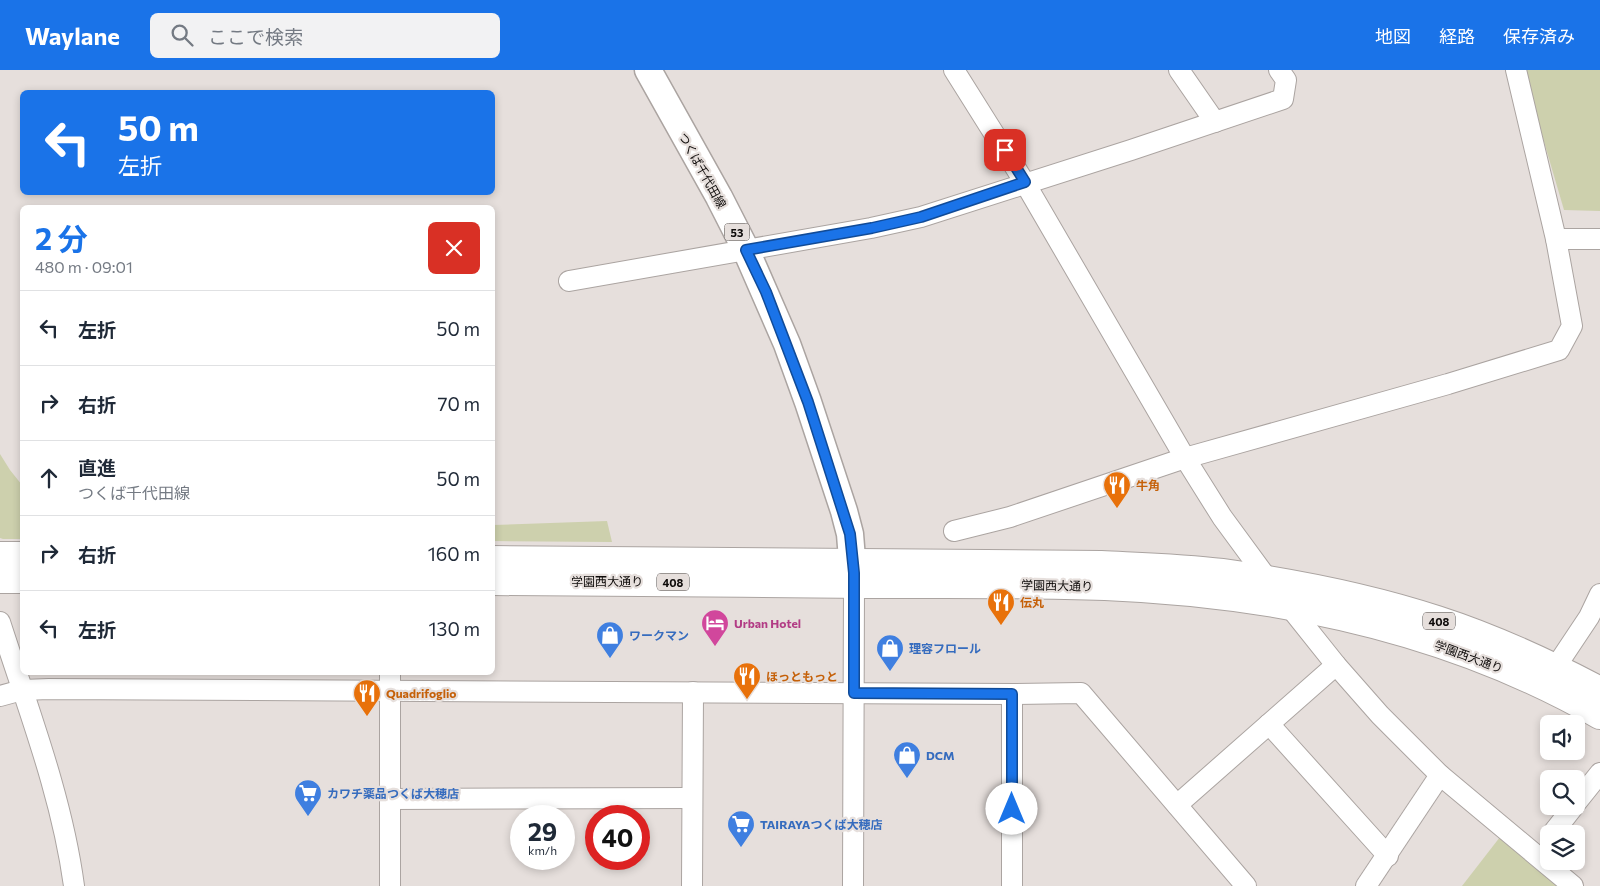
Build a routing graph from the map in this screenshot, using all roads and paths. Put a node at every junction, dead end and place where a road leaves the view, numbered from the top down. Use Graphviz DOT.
graph roads {
  1 [pos="648,70"];
  2 [pos="954,70"];
  3 [pos="1179,70"];
  4 [pos="1279,70"];
  5 [pos="1516,70"];
  6 [pos="1215,122"];
  7 [pos="1025,182"];
  8 [pos="1556,239"];
  9 [pos="1600,239"];
  10 [pos="746,250"];
  11 [pos="569,281"];
  12 [pos="1185,458"];
  13 [pos="954,531"];
  14 [pos="0,556"];
  15 [pos="20,556"];
  16 [pos="495,560"];
  17 [pos="854,573"];
  18 [pos="20,579"];
  19 [pos="0,580"];
  20 [pos="495,581"];
  21 [pos="1269,581"];
  22 [pos="1600,594"];
  23 [pos="1287,605"];
  24 [pos="0,622"];
  25 [pos="1336,665"];
  26 [pos="1555,668"];
  27 [pos="390,682"];
  28 [pos="22,690"];
  29 [pos="1600,691"];
  30 [pos="693,692"];
  31 [pos="854,693"];
  32 [pos="1012,694"];
  33 [pos="0,696"];
  34 [pos="1600,715"];
  35 [pos="1269,724"];
  36 [pos="1600,773"];
  37 [pos="1440,775"];
  38 [pos="1585,792"];
  39 [pos="692,798"];
  40 [pos="390,799"];
  41 [pos="1178,805"];
  42 [pos="1567,815"];
  43 [pos="1559,825"];
  44 [pos="1540,848"];
  45 [pos="1535,854"];
  46 [pos="1388,856"];
  47 [pos="74,886"];
  48 [pos="390,886"];
  49 [pos="692,886"];
  50 [pos="853,886"];
  51 [pos="1012,886"];
  52 [pos="1246,886"];
  53 [pos="1366,886"];
  54 [pos="1573,886"];
  1 -- 10 [label="main road, つくば千代田線 / 53"];
  2 -- 7 [label="street"];
  3 -- 6 [label="street"];
  4 -- 6 [label="street"];
  5 -- 8 [label="street"];
  6 -- 7 [label="street"];
  7 -- 10 [label="street"];
  7 -- 12 [label="street"];
  8 -- 9 [label="street"];
  8 -- 12 [label="street"];
  10 -- 11 [label="street"];
  10 -- 17 [label="main road, つくば千代田線 / 53"];
  12 -- 13 [label="street"];
  12 -- 21 [label="street"];
  14 -- 15 [label="highway"];
  16 -- 17 [label="highway, 学園西大通り / 408"];
  17 -- 20 [label="highway, 学園西大通り / 408"];
  17 -- 21 [label="highway, 学園西大通り / 408"];
  17 -- 23 [label="highway, 学園西大通り / 408"];
  17 -- 31 [label="street"];
  18 -- 19 [label="highway"];
  21 -- 23 [label="street"];
  21 -- 26 [label="highway, 学園西大通り / 408"];
  22 -- 26 [label="street"];
  23 -- 25 [label="street"];
  23 -- 34 [label="highway, 学園西大通り / 408"];
  24 -- 28 [label="street"];
  25 -- 35 [label="street"];
  25 -- 37 [label="street"];
  26 -- 29 [label="highway, 学園西大通り / 408"];
  27 -- 28 [label="street"];
  27 -- 30 [label="street"];
  27 -- 40 [label="street"];
  28 -- 33 [label="street"];
  28 -- 47 [label="street"];
  30 -- 31 [label="street"];
  30 -- 39 [label="street"];
  31 -- 32 [label="street"];
  31 -- 50 [label="street"];
  32 -- 41 [label="street"];
  32 -- 51 [label="street"];
  35 -- 41 [label="street"];
  35 -- 46 [label="street"];
  36 -- 38 [label="street"];
  37 -- 45 [label="street"];
  37 -- 46 [label="street"];
  39 -- 40 [label="street"];
  39 -- 49 [label="street"];
  40 -- 48 [label="street"];
  41 -- 52 [label="street"];
  42 -- 43 [label="street"];
  44 -- 45 [label="street"];
  45 -- 54 [label="street"];
  46 -- 53 [label="street"];
}
